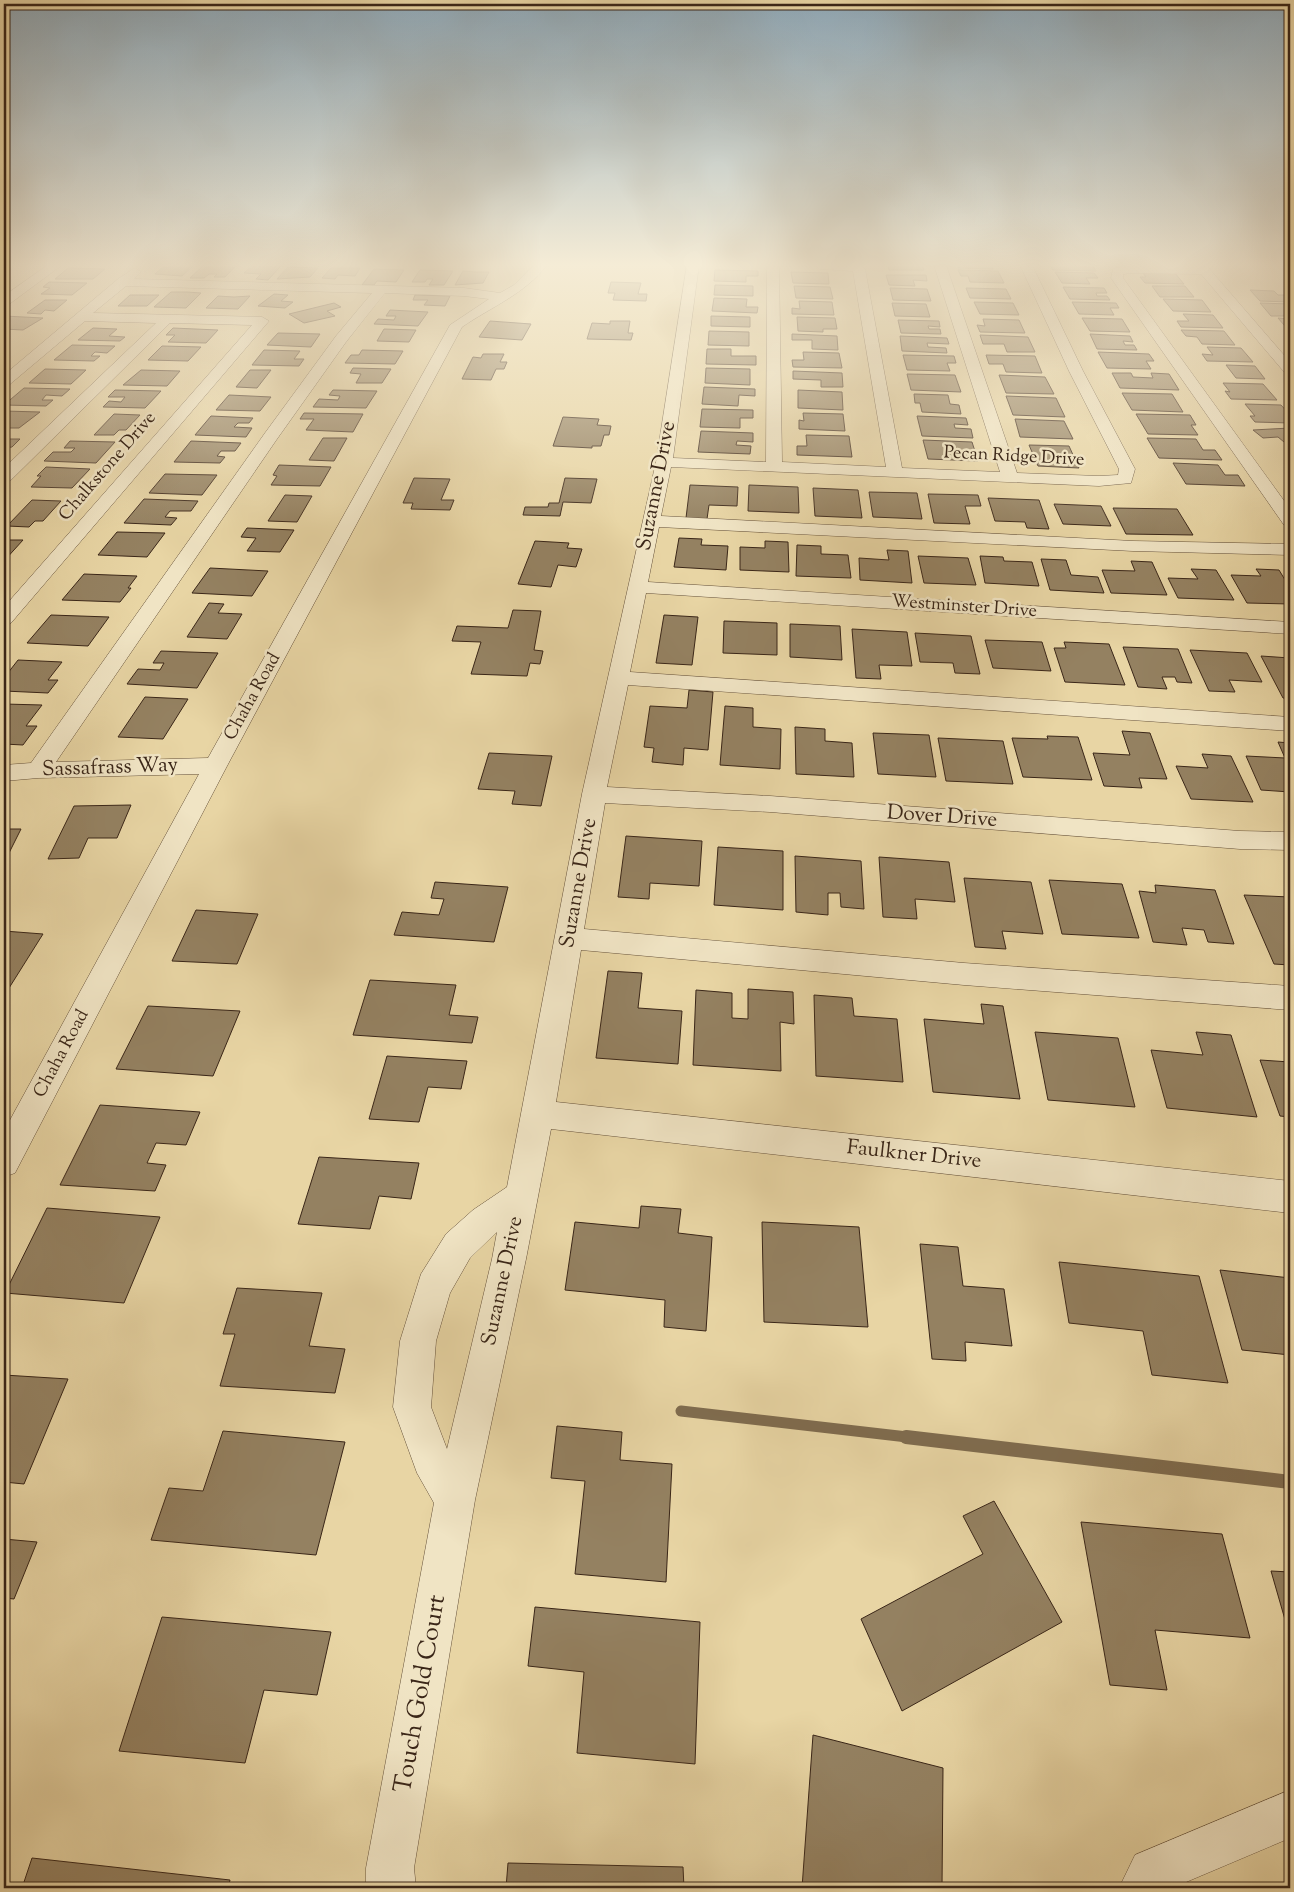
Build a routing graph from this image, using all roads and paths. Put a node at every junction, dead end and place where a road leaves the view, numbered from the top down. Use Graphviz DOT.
graph roads {
  1 [pos="38,353"];
  2 [pos="129,353"];
  3 [pos="234,353"];
  4 [pos="331,353"];
  5 [pos="442,353"];
  6 [pos="680,353"];
  7 [pos="774,353"];
  8 [pos="873,353"];
  9 [pos="969,353"];
  10 [pos="1067,353"];
  11 [pos="1171,353"];
  12 [pos="1276,353"];
  13 [pos="1290,370"];
  14 [pos="4,382"];
  15 [pos="664,462"];
  16 [pos="774,466"];
  17 [pos="895,472"];
  18 [pos="4,477"];
  19 [pos="1010,478"];
  20 [pos="652,521"];
  21 [pos="1290,521"];
  22 [pos="1290,550"];
  23 [pos="638,587"];
  24 [pos="4,619"];
  25 [pos="1290,628"];
  26 [pos="618,678"];
  27 [pos="1290,724"];
  28 [pos="216,766"];
  29 [pos="38,770"];
  30 [pos="4,773"];
  31 [pos="594,794"];
  32 [pos="1290,841"];
  33 [pos="569,938"];
  34 [pos="1290,998"];
  35 [pos="538,1114"];
  36 [pos="4,1162"];
  37 [pos="522,1196"];
  38 [pos="1290,1197"];
  39 [pos="455,1500"];
  40 [pos="1290,1814"];
  41 [pos="383,1882"];
  42 [pos="1144,1888"];
  1 -- 14 [label="street"];
  2 -- 18 [label="street"];
  3 -- 24 [label="street, Chalkstone Drive"];
  4 -- 29 [label="street"];
  5 -- 28 [label="street, Chaha Road"];
  6 -- 15 [label="street, Suzanne Drive"];
  7 -- 16 [label="street"];
  8 -- 17 [label="street"];
  9 -- 19 [label="street"];
  10 -- 19 [label="street, Pecan Ridge Drive"];
  11 -- 21 [label="street"];
  12 -- 13 [label="street"];
  15 -- 16 [label="street, Pecan Ridge Drive"];
  15 -- 20 [label="street, Suzanne Drive"];
  16 -- 17 [label="street, Pecan Ridge Drive"];
  17 -- 19 [label="street, Pecan Ridge Drive"];
  20 -- 22 [label="street"];
  20 -- 23 [label="street, Suzanne Drive"];
  23 -- 25 [label="street, Westminster Drive"];
  23 -- 26 [label="street, Suzanne Drive"];
  26 -- 27 [label="street"];
  26 -- 31 [label="street, Suzanne Drive"];
  28 -- 29 [label="street, Sassafrass Way"];
  28 -- 36 [label="street, Chaha Road"];
  29 -- 30 [label="street, Sassafrass Way"];
  31 -- 32 [label="street, Dover Drive"];
  31 -- 33 [label="street, Suzanne Drive"];
  33 -- 34 [label="street"];
  33 -- 35 [label="street, Suzanne Drive"];
  35 -- 37 [label="street, Suzanne Drive"];
  35 -- 38 [label="street, Faulkner Drive"];
  37 -- 39 [label="street, Suzanne Drive"];
  37 -- 39 [label="street"];
  39 -- 41 [label="street, Touch Gold Court"];
  40 -- 42 [label="street"];
}
